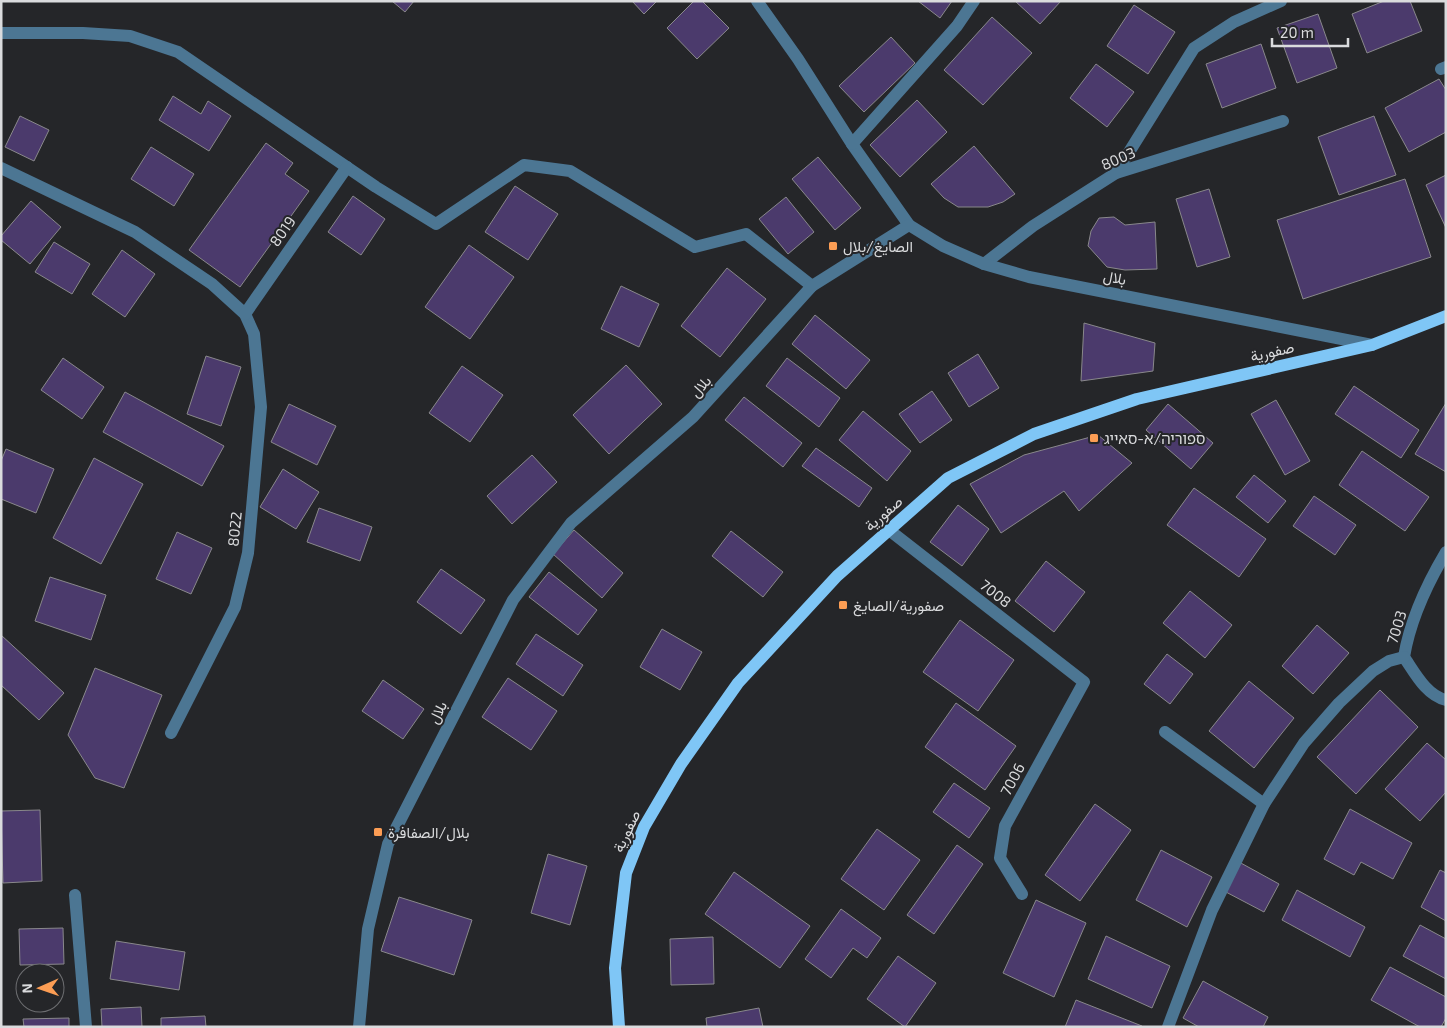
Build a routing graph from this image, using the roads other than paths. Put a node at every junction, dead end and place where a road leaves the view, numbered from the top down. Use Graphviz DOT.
graph roads {
  1 [pos="757,1"];
  2 [pos="974,1"];
  3 [pos="1281,1"];
  4 [pos="1,33"];
  5 [pos="1283,121"];
  6 [pos="852,144"];
  7 [pos="347,167"];
  8 [pos="1,168"];
  9 [pos="1116,172"];
  10 [pos="909,225"];
  11 [pos="984,264"];
  12 [pos="812,286"];
  13 [pos="245,314"];
  14 [pos="1446,316"];
  15 [pos="1372,345"];
  16 [pos="888,530"];
  17 [pos="1446,552"];
  18 [pos="1404,657"];
  19 [pos="1084,682"];
  20 [pos="1446,700"];
  21 [pos="1165,732"];
  22 [pos="171,733"];
  23 [pos="1264,804"];
  24 [pos="1022,894"];
  25 [pos="75,895"];
  26 [pos="86,1027"];
  27 [pos="359,1027"];
  28 [pos="619,1027"];
  29 [pos="1168,1027"];
  1 -- 6 [label="street"];
  2 -- 6 [label="street"];
  3 -- 9 [label="street"];
  4 -- 7 [label="street"];
  5 -- 9 [label="street, 8003"];
  6 -- 10 [label="street"];
  7 -- 12 [label="street"];
  7 -- 13 [label="street, 8019"];
  8 -- 13 [label="street"];
  9 -- 11 [label="street, 8003"];
  10 -- 11 [label="street, بلال"];
  10 -- 12 [label="street, بلال"];
  11 -- 15 [label="street, بلال"];
  12 -- 27 [label="street, بلال"];
  13 -- 22 [label="street, 8022"];
  14 -- 15 [label="main road, صفورية"];
  15 -- 16 [label="main road, صفورية"];
  16 -- 19 [label="street, 7008"];
  16 -- 28 [label="main road, صفورية"];
  17 -- 18 [label="street, 7003"];
  18 -- 20 [label="street, 7003"];
  18 -- 23 [label="street"];
  19 -- 24 [label="street, 7006"];
  21 -- 23 [label="street"];
  23 -- 29 [label="street"];
  25 -- 26 [label="street"];
}
